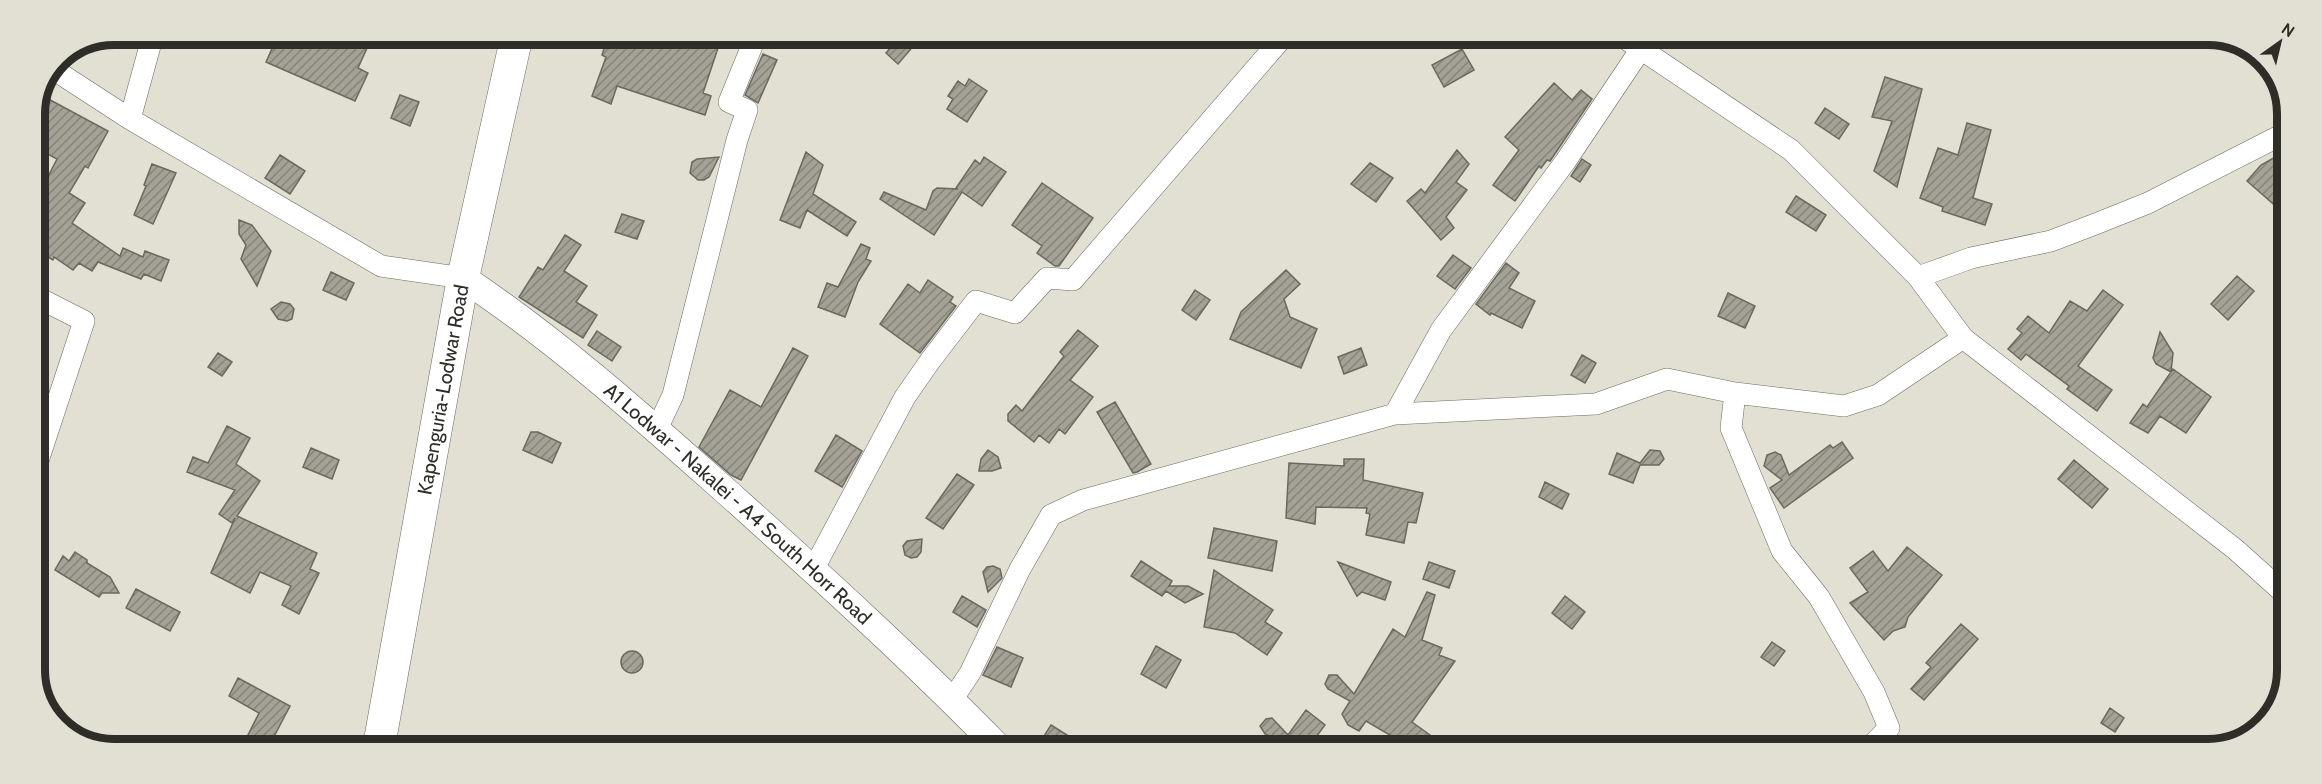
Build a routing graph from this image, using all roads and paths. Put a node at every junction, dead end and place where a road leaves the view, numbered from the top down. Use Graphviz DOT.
graph roads {
  1 [pos="150,45"];
  2 [pos="515,45"];
  3 [pos="752,45"];
  4 [pos="1276,45"];
  5 [pos="1644,45"];
  6 [pos="1646,45"];
  7 [pos="59,73"];
  8 [pos="130,119"];
  9 [pos="2277,137"];
  10 [pos="1918,277"];
  11 [pos="463,278"];
  12 [pos="45,301"];
  13 [pos="1963,338"];
  14 [pos="1736,393"];
  15 [pos="1395,414"];
  16 [pos="657,429"];
  17 [pos="45,440"];
  18 [pos="813,570"];
  19 [pos="2277,587"];
  20 [pos="952,700"];
  21 [pos="380,739"];
  22 [pos="990,739"];
  23 [pos="1878,739"];
  1 -- 8 [label="street"];
  2 -- 11 [label="highway, Kapenguria-Lodwar Road"];
  3 -- 16 [label="street"];
  4 -- 18 [label="street"];
  5 -- 15 [label="street"];
  6 -- 10 [label="street"];
  7 -- 8 [label="street"];
  8 -- 11 [label="street"];
  9 -- 10 [label="street"];
  10 -- 13 [label="street"];
  11 -- 16 [label="main road, A1 Lodwar - Nakalei - A4 South Horr Road"];
  11 -- 21 [label="highway, Kapenguria-Lodwar Road"];
  12 -- 17 [label="street"];
  13 -- 14 [label="street"];
  13 -- 19 [label="street"];
  14 -- 15 [label="street"];
  14 -- 23 [label="street"];
  15 -- 20 [label="street"];
  16 -- 18 [label="main road, A1 Lodwar - Nakalei - A4 South Horr Road"];
  18 -- 20 [label="main road, A1 Lodwar - Nakalei - A4 South Horr Road"];
  20 -- 22 [label="main road, A1 Lodwar - Nakalei - A4 South Horr Road"];
}
